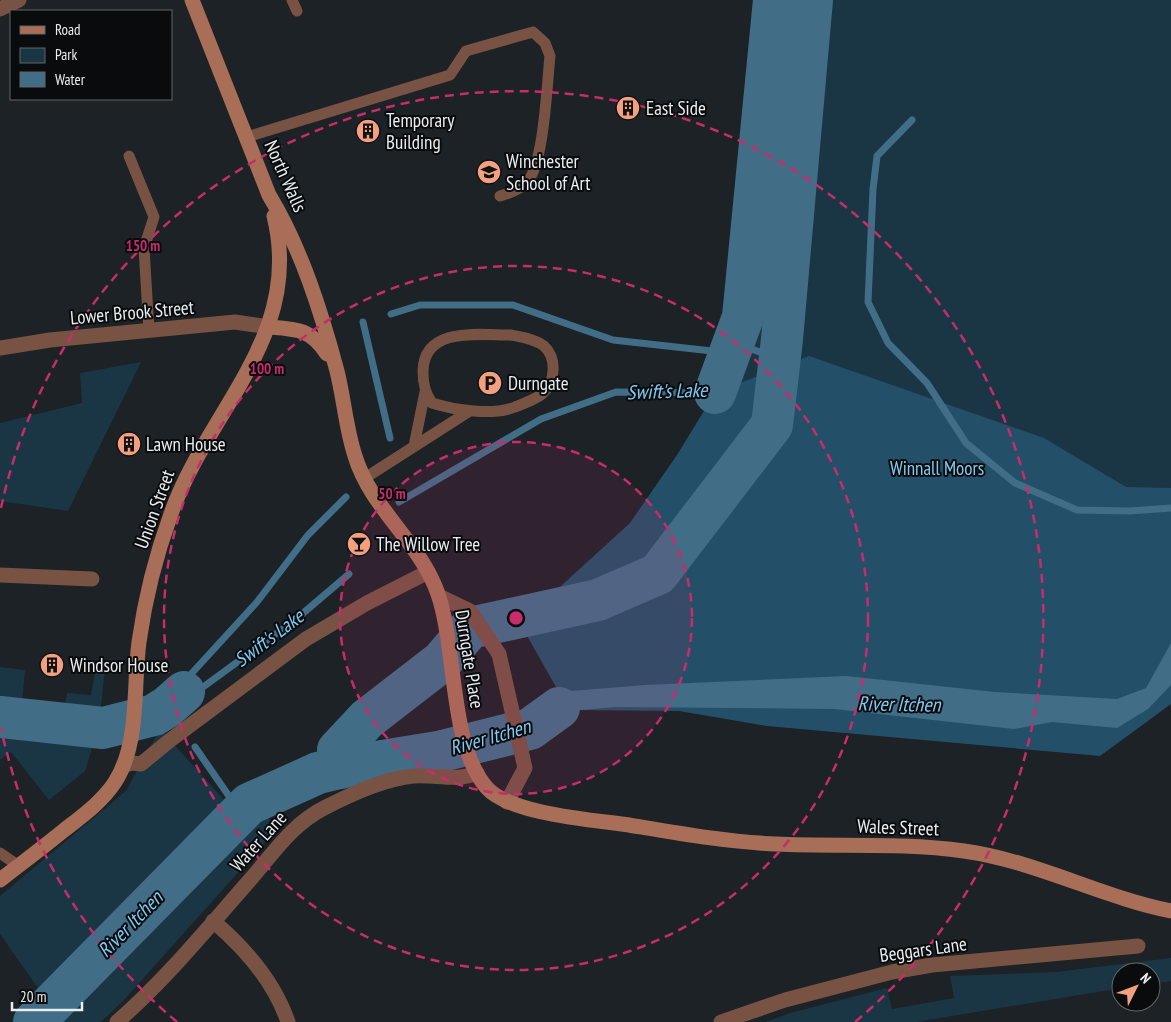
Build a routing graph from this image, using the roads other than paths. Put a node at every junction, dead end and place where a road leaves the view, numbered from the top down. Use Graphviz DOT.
graph roads {
  1 [pos="18,0"];
  2 [pos="192,0"];
  3 [pos="292,0"];
  4 [pos="0,9"];
  5 [pos="297,11"];
  6 [pos="247,137"];
  7 [pos="128,156"];
  8 [pos="268,195"];
  9 [pos="500,196"];
  10 [pos="269,327"];
  11 [pos="149,331"];
  12 [pos="0,348"];
  13 [pos="337,372"];
  14 [pos="425,392"];
  15 [pos="468,412"];
  16 [pos="414,446"];
  17 [pos="365,478"];
  18 [pos="428,572"];
  19 [pos="0,575"];
  20 [pos="92,579"];
  21 [pos="439,596"];
  22 [pos="123,766"];
  23 [pos="475,770"];
  24 [pos="507,802"];
  25 [pos="616,823"];
  26 [pos="0,853"];
  27 [pos="19,866"];
  28 [pos="0,880"];
  29 [pos="1171,911"];
  30 [pos="213,921"];
  31 [pos="1138,946"];
  32 [pos="117,1022"];
  33 [pos="288,1022"];
  34 [pos="721,1022"];
  1 -- 4 [label="street"];
  2 -- 6 [label="street, North Walls"];
  3 -- 5 [label="lane"];
  6 -- 8 [label="street, North Walls"];
  6 -- 9 [label="lane"];
  7 -- 11 [label="lane"];
  8 -- 10 [label="street, Union Street"];
  8 -- 13 [label="street, North Walls"];
  10 -- 11 [label="street, Lower Brook Street"];
  10 -- 13 [label="street, North Walls"];
  10 -- 22 [label="street, Union Street"];
  11 -- 12 [label="street, Lower Brook Street"];
  13 -- 17 [label="street, North Walls"];
  14 -- 15 [label="lane"];
  14 -- 15 [label="lane"];
  14 -- 16 [label="lane"];
  15 -- 16 [label="lane"];
  16 -- 17 [label="lane"];
  17 -- 18 [label="street, North Walls"];
  18 -- 21 [label="street, Durngate Place"];
  18 -- 22 [label="street"];
  19 -- 20 [label="street"];
  21 -- 23 [label="street, Durngate Place"];
  21 -- 24 [label="street, Durngate Place"];
  22 -- 27 [label="street, Union Street"];
  23 -- 24 [label="street, Durngate Place"];
  23 -- 30 [label="street, Water Lane"];
  24 -- 25 [label="street, Durngate Place"];
  25 -- 29 [label="street, Wales Street"];
  26 -- 27 [label="lane"];
  27 -- 28 [label="street, Union Street"];
  30 -- 32 [label="street, Water Lane"];
  30 -- 33 [label="street"];
  31 -- 34 [label="street, Beggars Lane"];
}
